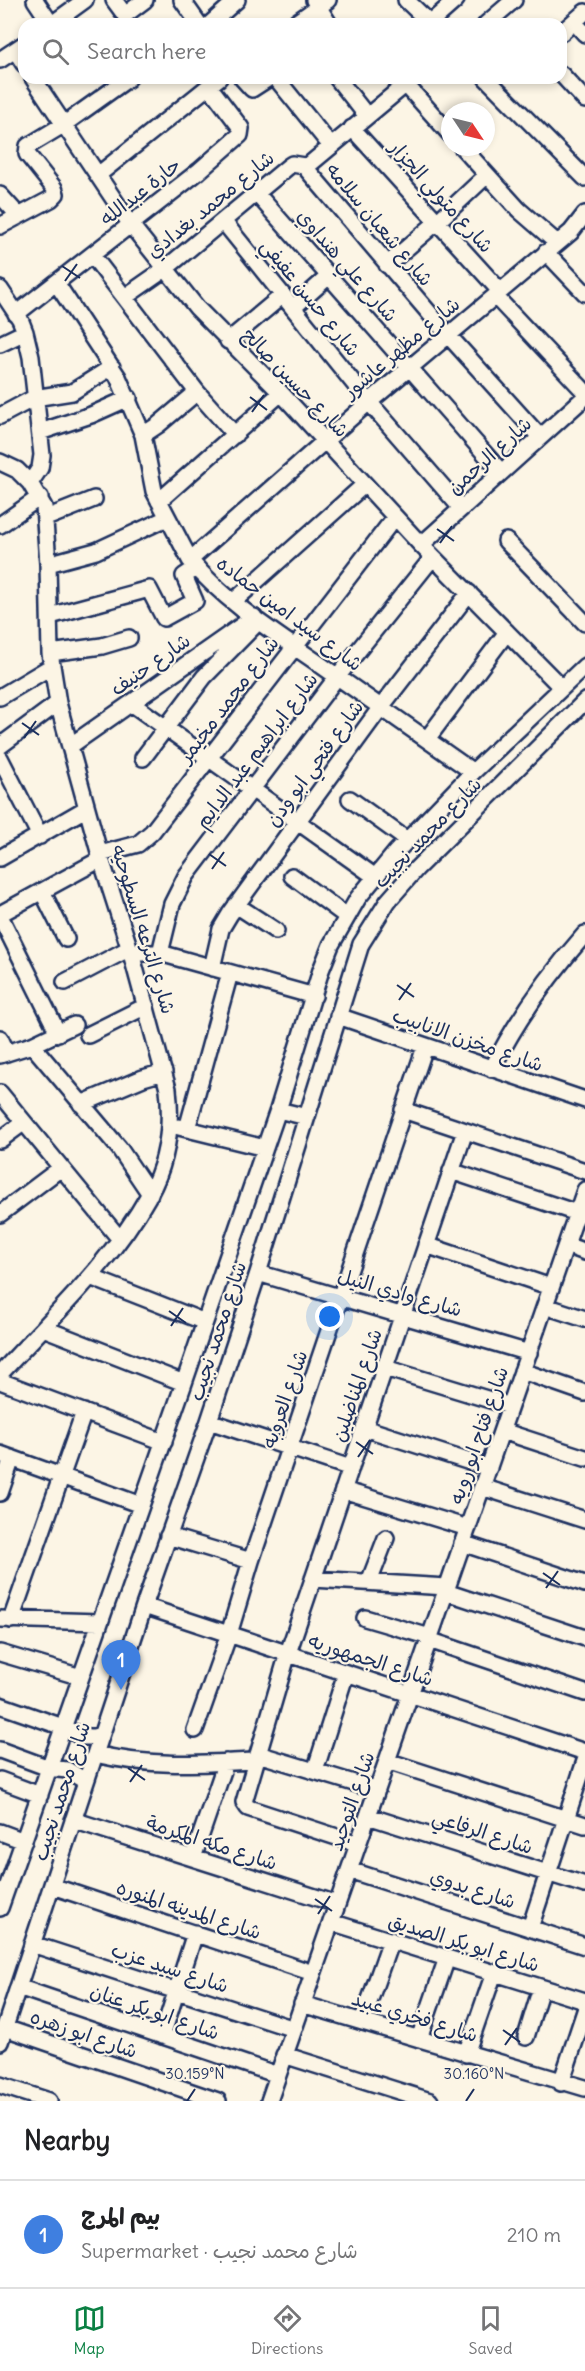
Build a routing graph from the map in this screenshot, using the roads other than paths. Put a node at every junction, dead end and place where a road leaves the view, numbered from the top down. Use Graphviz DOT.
graph roads {
  1 [pos="35,0"];
  2 [pos="85,0"];
  3 [pos="114,0"];
  4 [pos="145,0"];
  5 [pos="182,0"];
  6 [pos="237,0"];
  7 [pos="406,0"];
  8 [pos="456,0"];
  9 [pos="514,0"];
  10 [pos="320,2"];
  11 [pos="579,17"];
  12 [pos="55,18"];
  13 [pos="64,18"];
  14 [pos="196,18"];
  15 [pos="208,18"];
  16 [pos="301,18"];
  17 [pos="327,18"];
  18 [pos="425,18"];
  19 [pos="436,18"];
  20 [pos="493,18"];
  21 [pos="567,28"];
  22 [pos="585,34"];
  23 [pos="18,48"];
  24 [pos="0,59"];
  25 [pos="567,80"];
  26 [pos="37,84"];
  27 [pos="110,84"];
  28 [pos="212,84"];
  29 [pos="215,84"];
  30 [pos="247,84"];
  31 [pos="261,84"];
  32 [pos="281,84"];
  33 [pos="342,84"];
  34 [pos="400,84"];
  35 [pos="406,84"];
  36 [pos="492,84"];
  37 [pos="585,100"];
  38 [pos="367,116"];
  39 [pos="441,124"];
  40 [pos="63,125"];
  41 [pos="352,129"];
  42 [pos="332,146"];
  43 [pos="470,156"];
  44 [pos="304,166"];
  45 [pos="98,175"];
  46 [pos="487,175"];
  47 [pos="585,178"];
  48 [pos="257,194"];
  49 [pos="0,195"];
  50 [pos="585,214"];
  51 [pos="19,216"];
  52 [pos="223,221"];
  53 [pos="437,222"];
  54 [pos="131,225"];
  55 [pos="0,226"];
  56 [pos="552,248"];
  57 [pos="92,255"];
  58 [pos="387,265"];
  59 [pos="165,268"];
  60 [pos="330,275"];
  61 [pos="57,284"];
  62 [pos="0,289"];
  63 [pos="497,293"];
  64 [pos="585,293"];
  65 [pos="283,295"];
  66 [pos="125,297"];
  67 [pos="294,308"];
  68 [pos="16,314"];
  69 [pos="26,332"];
  70 [pos="448,335"];
  71 [pos="228,341"];
  72 [pos="0,344"];
  73 [pos="111,367"];
  74 [pos="410,368"];
  75 [pos="197,392"];
  76 [pos="585,392"];
  77 [pos="281,393"];
  78 [pos="585,397"];
  79 [pos="34,398"];
  80 [pos="129,398"];
  81 [pos="369,402"];
  82 [pos="0,416"];
  83 [pos="40,432"];
  84 [pos="143,435"];
  85 [pos="235,435"];
  86 [pos="540,437"];
  87 [pos="324,441"];
  88 [pos="0,462"];
  89 [pos="501,472"];
  90 [pos="30,483"];
  91 [pos="364,485"];
  92 [pos="40,497"];
  93 [pos="94,499"];
  94 [pos="159,501"];
  95 [pos="461,508"];
  96 [pos="395,517"];
  97 [pos="46,518"];
  98 [pos="167,518"];
  99 [pos="0,525"];
  100 [pos="506,541"];
  101 [pos="421,545"];
  102 [pos="433,557"];
  103 [pos="48,564"];
  104 [pos="193,564"];
  105 [pos="469,594"];
  106 [pos="234,601"];
  107 [pos="50,616"];
  108 [pos="257,619"];
  109 [pos="585,624"];
  110 [pos="507,632"];
  111 [pos="129,638"];
  112 [pos="294,646"];
  113 [pos="51,659"];
  114 [pos="585,666"];
  115 [pos="337,676"];
  116 [pos="562,688"];
  117 [pos="0,697"];
  118 [pos="585,701"];
  119 [pos="58,703"];
  120 [pos="131,703"];
  121 [pos="381,707"];
  122 [pos="165,729"];
  123 [pos="427,739"];
  124 [pos="0,746"];
  125 [pos="70,746"];
  126 [pos="0,758"];
  127 [pos="143,758"];
  128 [pos="208,760"];
  129 [pos="473,772"];
  130 [pos="252,790"];
  131 [pos="350,799"];
  132 [pos="87,808"];
  133 [pos="431,816"];
  134 [pos="296,822"];
  135 [pos="451,834"];
  136 [pos="40,836"];
  137 [pos="407,840"];
  138 [pos="100,856"];
  139 [pos="0,858"];
  140 [pos="292,876"];
  141 [pos="374,876"];
  142 [pos="42,891"];
  143 [pos="236,905"];
  144 [pos="0,915"];
  145 [pos="346,916"];
  146 [pos="276,931"];
  147 [pos="585,934"];
  148 [pos="66,939"];
  149 [pos="130,950"];
  150 [pos="160,953"];
  151 [pos="212,968"];
  152 [pos="230,973"];
  153 [pos="65,982"];
  154 [pos="314,996"];
  155 [pos="146,1006"];
  156 [pos="338,1016"];
  157 [pos="74,1025"];
  158 [pos="58,1033"];
  159 [pos="88,1035"];
  160 [pos="0,1038"];
  161 [pos="32,1045"];
  162 [pos="425,1047"];
  163 [pos="4,1054"];
  164 [pos="492,1069"];
  165 [pos="164,1072"];
  166 [pos="585,1083"];
  167 [pos="0,1094"];
  168 [pos="582,1099"];
  169 [pos="81,1104"];
  170 [pos="278,1110"];
  171 [pos="403,1110"];
  172 [pos="307,1117"];
  173 [pos="23,1123"];
  174 [pos="170,1125"];
  175 [pos="187,1129"];
  176 [pos="465,1131"];
  177 [pos="0,1140"];
  178 [pos="265,1148"];
  179 [pos="61,1168"];
  180 [pos="451,1171"];
  181 [pos="585,1171"];
  182 [pos="585,1190"];
  183 [pos="150,1194"];
  184 [pos="577,1213"];
  185 [pos="0,1214"];
  186 [pos="119,1238"];
  187 [pos="426,1245"];
  188 [pos="566,1245"];
  189 [pos="585,1252"];
  190 [pos="258,1273"];
  191 [pos="90,1277"];
  192 [pos="551,1287"];
  193 [pos="340,1297"];
  194 [pos="545,1306"];
  195 [pos="402,1315"];
  196 [pos="585,1319"];
  197 [pos="205,1322"];
  198 [pos="43,1328"];
  199 [pos="529,1353"];
  200 [pos="385,1368"];
  201 [pos="522,1371"];
  202 [pos="0,1374"];
  203 [pos="0,1381"];
  204 [pos="184,1383"];
  205 [pos="585,1393"];
  206 [pos="510,1406"];
  207 [pos="84,1412"];
  208 [pos="209,1421"];
  209 [pos="364,1428"];
  210 [pos="502,1431"];
  211 [pos="164,1442"];
  212 [pos="289,1448"];
  213 [pos="6,1456"];
  214 [pos="585,1458"];
  215 [pos="351,1468"];
  216 [pos="489,1468"];
  217 [pos="62,1476"];
  218 [pos="482,1487"];
  219 [pos="343,1490"];
  220 [pos="0,1493"];
  221 [pos="141,1505"];
  222 [pos="585,1520"];
  223 [pos="468,1528"];
  224 [pos="168,1536"];
  225 [pos="386,1538"];
  226 [pos="462,1543"];
  227 [pos="251,1561"];
  228 [pos="313,1579"];
  229 [pos="369,1582"];
  230 [pos="585,1584"];
  231 [pos="446,1590"];
  232 [pos="144,1606"];
  233 [pos="365,1618"];
  234 [pos="6,1620"];
  235 [pos="100,1622"];
  236 [pos="229,1634"];
  237 [pos="429,1638"];
  238 [pos="585,1638"];
  239 [pos="0,1653"];
  240 [pos="288,1653"];
  241 [pos="346,1673"];
  242 [pos="81,1677"];
  243 [pos="585,1693"];
  244 [pos="410,1694"];
  245 [pos="0,1705"];
  246 [pos="63,1727"];
  247 [pos="195,1730"];
  248 [pos="101,1735"];
  249 [pos="0,1750"];
  250 [pos="585,1752"];
  251 [pos="95,1754"];
  252 [pos="257,1757"];
  253 [pos="387,1761"];
  254 [pos="585,1761"];
  255 [pos="226,1762"];
  256 [pos="50,1768"];
  257 [pos="315,1771"];
  258 [pos="0,1779"];
  259 [pos="85,1784"];
  260 [pos="377,1790"];
  261 [pos="40,1795"];
  262 [pos="368,1816"];
  263 [pos="566,1819"];
  264 [pos="74,1820"];
  265 [pos="585,1825"];
  266 [pos="0,1832"];
  267 [pos="24,1841"];
  268 [pos="358,1844"];
  269 [pos="194,1858"];
  270 [pos="349,1870"];
  271 [pos="548,1873"];
  272 [pos="4,1883"];
  273 [pos="585,1885"];
  274 [pos="52,1886"];
  275 [pos="337,1904"];
  276 [pos="0,1908"];
  277 [pos="331,1922"];
  278 [pos="530,1928"];
  279 [pos="195,1934"];
  280 [pos="391,1940"];
  281 [pos="33,1944"];
  282 [pos="585,1946"];
  283 [pos="447,1958"];
  284 [pos="313,1973"];
  285 [pos="495,1973"];
  286 [pos="18,1987"];
  287 [pos="541,1988"];
  288 [pos="176,1991"];
  289 [pos="585,2001"];
  290 [pos="302,2004"];
  291 [pos="585,2010"];
  292 [pos="362,2022"];
  293 [pos="294,2030"];
  294 [pos="2,2036"];
  295 [pos="162,2036"];
  296 [pos="526,2037"];
  297 [pos="419,2039"];
  298 [pos="466,2054"];
  299 [pos="284,2055"];
  300 [pos="278,2075"];
  301 [pos="561,2083"];
  302 [pos="0,2085"];
  303 [pos="585,2088"];
  304 [pos="425,2100"];
  305 [pos="48,2101"];
  306 [pos="218,2101"];
  307 [pos="269,2101"];
  1 -- 12 [label="street"];
  2 -- 13 [label="street"];
  3 -- 4 [label="street"];
  5 -- 14 [label="street"];
  6 -- 15 [label="street"];
  7 -- 18 [label="street"];
  8 -- 19 [label="street"];
  9 -- 20 [label="street"];
  10 -- 16 [label="street"];
  10 -- 17 [label="street"];
  11 -- 21 [label="street"];
  11 -- 22 [label="street"];
  23 -- 24 [label="street"];
  25 -- 37 [label="street"];
  26 -- 40 [label="street, شارع حسين صالح"];
  27 -- 40 [label="street"];
  28 -- 45 [label="street"];
  29 -- 54 [label="street, حارة عبدالله"];
  30 -- 31 [label="street"];
  32 -- 42 [label="street"];
  33 -- 38 [label="street"];
  34 -- 38 [label="street, شارع محمد بغدادي"];
  35 -- 39 [label="street"];
  36 -- 47 [label="street"];
  38 -- 41 [label="street, شارع محمد بغدادي"];
  40 -- 45 [label="street, شارع حسين صالح"];
  40 -- 51 [label="street"];
  41 -- 42 [label="street, شارع محمد بغدادي"];
  41 -- 53 [label="street, شارع متولي الجزار"];
  42 -- 44 [label="street, شارع محمد بغدادي"];
  43 -- 46 [label="street"];
  44 -- 48 [label="street, شارع محمد بغدادي"];
  44 -- 58 [label="street, شارع شعبان سلامه"];
  45 -- 54 [label="street, شارع حسين صالح"];
  46 -- 53 [label="street"];
  46 -- 56 [label="street"];
  48 -- 52 [label="street, شارع محمد بغدادي"];
  48 -- 60 [label="street, شارع علي هنداوي"];
  49 -- 51 [label="street"];
  50 -- 56 [label="street, شارع مظهر عاشور"];
  51 -- 55 [label="street"];
  52 -- 59 [label="street, شارع محمد بغدادي"];
  52 -- 65 [label="street, شارع حسن عفيفي"];
  53 -- 58 [label="street"];
  53 -- 63 [label="street, شارع متولي الجزار"];
  54 -- 57 [label="street, حارة عبدالله"];
  54 -- 59 [label="street, شارع حسين صالح"];
  56 -- 63 [label="street, شارع مظهر عاشور"];
  56 -- 64 [label="street"];
  57 -- 61 [label="street, حارة عبدالله"];
  57 -- 66 [label="street"];
  58 -- 70 [label="street, شارع شعبان سلامه"];
  59 -- 66 [label="street, شارع محمد بغدادي"];
  59 -- 71 [label="street, شارع حسين صالح"];
  60 -- 67 [label="street"];
  60 -- 74 [label="street, شارع علي هنداوي"];
  61 -- 68 [label="street, حارة عبدالله"];
  61 -- 73 [label="street, شارع سيد امين حماده"];
  62 -- 68 [label="street"];
  63 -- 70 [label="street, شارع مظهر عاشور"];
  63 -- 76 [label="street, شارع متولي الجزار"];
  65 -- 67 [label="street, شارع حسن عفيفي"];
  65 -- 71 [label="street"];
  66 -- 75 [label="street"];
  67 -- 81 [label="street, شارع حسن عفيفي"];
  68 -- 69 [label="street"];
  69 -- 72 [label="street"];
  69 -- 79 [label="street"];
  70 -- 74 [label="street, شارع مظهر عاشور"];
  70 -- 86 [label="street, شارع شعبان سلامه"];
  71 -- 77 [label="street, شارع حسين صالح"];
  73 -- 79 [label="street"];
  73 -- 80 [label="street, شارع سيد امين حماده"];
  74 -- 81 [label="street, شارع مظهر عاشور"];
  74 -- 89 [label="street, شارع علي هنداوي"];
  75 -- 84 [label="street"];
  75 -- 85 [label="street"];
  77 -- 85 [label="street"];
  77 -- 87 [label="street, شارع حسين صالح"];
  78 -- 86 [label="street, شارع الرحمن"];
  79 -- 82 [label="street"];
  79 -- 83 [label="street"];
  80 -- 83 [label="street"];
  80 -- 84 [label="street, شارع سيد امين حماده"];
  81 -- 87 [label="street, شارع مظهر عاشور"];
  81 -- 95 [label="street, شارع حسن عفيفي"];
  83 -- 90 [label="street"];
  84 -- 94 [label="street, شارع سيد امين حماده"];
  85 -- 94 [label="street"];
  86 -- 89 [label="street, شارع الرحمن"];
  87 -- 91 [label="street, شارع حسين صالح"];
  87 -- 104 [label="street, شارع مظهر عاشور"];
  88 -- 90 [label="street, شارع الترعه السطوحيه"];
  89 -- 95 [label="street, شارع الرحمن"];
  90 -- 92 [label="street, شارع الترعه السطوحيه"];
  91 -- 96 [label="street, شارع حسين صالح"];
  91 -- 106 [label="street"];
  92 -- 97 [label="street, شارع الترعه السطوحيه"];
  92 -- 99 [label="street"];
  93 -- 97 [label="street"];
  94 -- 98 [label="street, شارع سيد امين حماده"];
  95 -- 101 [label="street, شارع الرحمن"];
  96 -- 101 [label="street, شارع حسين صالح"];
  96 -- 112 [label="street, شارع محمد مخيمر"];
  97 -- 103 [label="street, شارع الترعه السطوحيه"];
  98 -- 103 [label="street"];
  98 -- 104 [label="street, شارع سيد امين حماده"];
  100 -- 109 [label="street"];
  101 -- 102 [label="street, شارع حسين صالح"];
  102 -- 105 [label="street, شارع حسين صالح"];
  102 -- 115 [label="street, شارع ابراهيم عبد الدايم"];
  103 -- 107 [label="street, شارع الترعه السطوحيه"];
  104 -- 106 [label="street, شارع سيد امين حماده"];
  104 -- 107 [label="street"];
  105 -- 110 [label="street, شارع حسين صالح"];
  105 -- 121 [label="street, شارع فتحي ابو ودن"];
  106 -- 108 [label="street, شارع سيد امين حماده"];
  107 -- 113 [label="street, شارع الترعه السطوحيه"];
  108 -- 112 [label="street, شارع سيد امين حماده"];
  108 -- 120 [label="street, شارع حنيف"];
  108 -- 122 [label="street"];
  110 -- 116 [label="street, شارع حسين صالح"];
  110 -- 123 [label="street"];
  111 -- 113 [label="street"];
  112 -- 115 [label="street, شارع سيد امين حماده"];
  112 -- 128 [label="street, شارع محمد مخيمر"];
  113 -- 117 [label="street"];
  113 -- 119 [label="street, شارع الترعه السطوحيه"];
  114 -- 116 [label="street, شارع محمد نجيب"];
  115 -- 121 [label="street, شارع سيد امين حماده"];
  115 -- 130 [label="street, شارع ابراهيم عبد الدايم"];
  116 -- 129 [label="street, شارع محمد نجيب"];
  118 -- 135 [label="street, شارع محمد نجيب"];
  119 -- 124 [label="street"];
  119 -- 125 [label="street, شارع الترعه السطوحيه"];
  120 -- 122 [label="street"];
  120 -- 125 [label="street, شارع حنيف"];
  121 -- 123 [label="street, شارع سيد امين حماده"];
  121 -- 134 [label="street, شارع فتحي ابو ودن"];
  122 -- 127 [label="street"];
  122 -- 128 [label="street"];
  123 -- 129 [label="street, شارع سيد امين حماده"];
  125 -- 132 [label="street, شارع الترعه السطوحيه"];
  126 -- 136 [label="street"];
  128 -- 130 [label="street"];
  128 -- 138 [label="street, شارع محمد مخيمر"];
  129 -- 133 [label="street, شارع محمد نجيب"];
  130 -- 134 [label="street"];
  130 -- 150 [label="street, شارع ابراهيم عبد الدايم"];
  131 -- 137 [label="street"];
  132 -- 136 [label="street"];
  132 -- 138 [label="street, شارع الترعه السطوحيه"];
  133 -- 135 [label="street"];
  133 -- 137 [label="street, شارع محمد نجيب"];
  134 -- 141 [label="street"];
  134 -- 143 [label="street, شارع فتحي ابو ودن"];
  135 -- 156 [label="street, شارع محمد نجيب"];
  136 -- 139 [label="street"];
  137 -- 141 [label="street, شارع محمد نجيب"];
  138 -- 142 [label="street, شارع محمد مخيمر"];
  138 -- 149 [label="street, شارع الترعه السطوحيه"];
  140 -- 145 [label="street"];
  141 -- 145 [label="street, شارع محمد نجيب"];
  142 -- 144 [label="street, شارع محمد مخيمر"];
  142 -- 148 [label="street"];
  143 -- 146 [label="street"];
  143 -- 151 [label="street, شارع فتحي ابو ودن"];
  144 -- 158 [label="street"];
  145 -- 154 [label="street, شارع محمد نجيب"];
  147 -- 164 [label="street"];
  149 -- 150 [label="street"];
  149 -- 153 [label="street"];
  149 -- 155 [label="street, شارع الترعه السطوحيه"];
  150 -- 151 [label="street"];
  151 -- 152 [label="street"];
  152 -- 154 [label="street"];
  152 -- 175 [label="street"];
  154 -- 170 [label="street, شارع محمد نجيب"];
  155 -- 159 [label="street"];
  155 -- 165 [label="street, شارع الترعه السطوحيه"];
  156 -- 162 [label="street, شارع مخزن الانابيب"];
  156 -- 172 [label="street, شارع محمد نجيب"];
  157 -- 158 [label="street"];
  158 -- 161 [label="street"];
  160 -- 163 [label="street"];
  161 -- 163 [label="street"];
  161 -- 169 [label="street"];
  162 -- 164 [label="street, شارع مخزن الانابيب"];
  162 -- 171 [label="street, شارع العروبه"];
  164 -- 168 [label="street, شارع مخزن الانابيب"];
  165 -- 169 [label="street"];
  165 -- 174 [label="street, شارع الترعه السطوحيه"];
  166 -- 168 [label="street"];
  167 -- 173 [label="street"];
  169 -- 183 [label="street"];
  170 -- 172 [label="street"];
  170 -- 178 [label="street, شارع محمد نجيب"];
  171 -- 176 [label="street"];
  171 -- 193 [label="street, شارع العروبه"];
  172 -- 190 [label="street, شارع محمد نجيب"];
  173 -- 177 [label="street"];
  173 -- 179 [label="street"];
  174 -- 175 [label="street"];
  174 -- 183 [label="street, شارع الترعه السطوحيه"];
  175 -- 178 [label="street"];
  176 -- 180 [label="street, شارع المناضلين"];
  176 -- 181 [label="street"];
  178 -- 197 [label="street, شارع محمد نجيب"];
  179 -- 185 [label="street"];
  179 -- 186 [label="street"];
  180 -- 184 [label="street"];
  180 -- 187 [label="street, شارع المناضلين"];
  182 -- 184 [label="street, شارع فتاح ابو رويه"];
  183 -- 186 [label="street, شارع الترعه السطوحيه"];
  184 -- 188 [label="street, شارع فتاح ابو رويه"];
  186 -- 191 [label="street, شارع الترعه السطوحيه"];
  187 -- 192 [label="street"];
  187 -- 195 [label="street, شارع المناضلين"];
  188 -- 189 [label="street"];
  188 -- 192 [label="street, شارع فتاح ابو رويه"];
  190 -- 193 [label="street, شارع وادي النيل"];
  190 -- 208 [label="street, شارع محمد نجيب"];
  191 -- 197 [label="street"];
  191 -- 198 [label="street, شارع الترعه السطوحيه"];
  192 -- 194 [label="street, شارع فتاح ابو رويه"];
  193 -- 195 [label="street, شارع وادي النيل"];
  193 -- 212 [label="street, شارع العروبه"];
  194 -- 196 [label="street"];
  194 -- 199 [label="street, شارع فتاح ابو رويه"];
  195 -- 199 [label="street, شارع وادي النيل"];
  195 -- 200 [label="street, شارع المناضلين"];
  197 -- 204 [label="street, شارع محمد نجيب"];
  198 -- 202 [label="street, شارع الترعه السطوحيه"];
  198 -- 204 [label="street"];
  199 -- 201 [label="street, شارع فتاح ابو رويه"];
  200 -- 206 [label="street"];
  200 -- 209 [label="street, شارع المناضلين"];
  201 -- 205 [label="street"];
  201 -- 206 [label="street, شارع فتاح ابو رويه"];
  203 -- 207 [label="street"];
  204 -- 211 [label="street, شارع محمد نجيب"];
  206 -- 210 [label="street, شارع فتاح ابو رويه"];
  207 -- 211 [label="street"];
  207 -- 217 [label="street"];
  208 -- 212 [label="street"];
  208 -- 224 [label="street, شارع محمد نجيب"];
  209 -- 215 [label="street, شارع المناضلين"];
  209 -- 216 [label="street"];
  210 -- 214 [label="street"];
  210 -- 216 [label="street, شارع فتاح ابو رويه"];
  211 -- 221 [label="street, شارع محمد نجيب"];
  212 -- 215 [label="street"];
  212 -- 227 [label="street, شارع العروبه"];
  213 -- 217 [label="street"];
  213 -- 220 [label="street"];
  215 -- 219 [label="street, شارع المناضلين"];
  216 -- 218 [label="street, شارع فتاح ابو رويه"];
  217 -- 221 [label="street"];
  217 -- 234 [label="street"];
  218 -- 222 [label="street"];
  218 -- 223 [label="street, شارع فتاح ابو رويه"];
  219 -- 223 [label="street"];
  219 -- 228 [label="street, شارع المناضلين"];
  221 -- 235 [label="street, شارع محمد نجيب"];
  223 -- 226 [label="street, شارع فتاح ابو رويه"];
  224 -- 227 [label="street"];
  224 -- 232 [label="street, شارع محمد نجيب"];
  225 -- 229 [label="street"];
  226 -- 230 [label="street"];
  226 -- 231 [label="street, شارع فتاح ابو رويه"];
  227 -- 236 [label="street, شارع العروبه"];
  228 -- 229 [label="street"];
  228 -- 240 [label="street, شارع المناضلين"];
  229 -- 231 [label="street"];
  231 -- 237 [label="street, شارع فتاح ابو رويه"];
  231 -- 238 [label="street"];
  232 -- 236 [label="street, شارع الجمهوريه"];
  232 -- 248 [label="street, شارع محمد نجيب"];
  233 -- 237 [label="street"];
  234 -- 235 [label="street"];
  235 -- 242 [label="street, شارع محمد نجيب"];
  236 -- 240 [label="street, شارع الجمهوريه"];
  236 -- 247 [label="street, شارع العروبه"];
  237 -- 243 [label="street"];
  237 -- 244 [label="street, شارع فتاح ابو رويه"];
  239 -- 242 [label="street"];
  240 -- 241 [label="street, شارع الجمهوريه"];
  240 -- 252 [label="street, شارع المناضلين"];
  241 -- 244 [label="street, شارع الجمهوريه"];
  241 -- 257 [label="street"];
  242 -- 246 [label="street, شارع محمد نجيب"];
  244 -- 250 [label="street, شارع الجمهوريه"];
  244 -- 253 [label="street, شارع التوحيد"];
  245 -- 246 [label="street"];
  246 -- 248 [label="street"];
  246 -- 256 [label="street, شارع محمد نجيب"];
  248 -- 251 [label="street, شارع محمد نجيب"];
  249 -- 256 [label="street"];
  251 -- 255 [label="street"];
  251 -- 259 [label="street, شارع محمد نجيب"];
  252 -- 255 [label="street"];
  252 -- 257 [label="street"];
  252 -- 268 [label="street, شارع المناضلين"];
  253 -- 260 [label="street, شارع التوحيد"];
  253 -- 263 [label="street"];
  254 -- 263 [label="street"];
  255 -- 269 [label="street"];
  256 -- 259 [label="street"];
  256 -- 261 [label="street, شارع محمد نجيب"];
  257 -- 260 [label="street"];
  258 -- 261 [label="street"];
  259 -- 264 [label="street, شارع محمد نجيب"];
  260 -- 262 [label="street, شارع التوحيد"];
  261 -- 267 [label="street, شارع محمد نجيب"];
  262 -- 268 [label="street, شارع التوحيد"];
  262 -- 271 [label="street, شارع الرفاعي"];
  263 -- 265 [label="street"];
  263 -- 271 [label="street"];
  264 -- 269 [label="street, شارع مكه المكرمة"];
  264 -- 274 [label="street, شارع محمد نجيب"];
  266 -- 267 [label="street"];
  267 -- 272 [label="street, شارع محمد نجيب"];
  268 -- 270 [label="street, شارع التوحيد"];
  269 -- 275 [label="street, شارع مكه المكرمة"];
  270 -- 275 [label="street, شارع التوحيد"];
  270 -- 278 [label="street, شارع بدوي"];
  271 -- 273 [label="street, شارع الرفاعي"];
  271 -- 278 [label="street"];
  272 -- 276 [label="street, شارع محمد نجيب"];
  274 -- 279 [label="street, شارع المدينه المنوره"];
  274 -- 281 [label="street, شارع محمد نجيب"];
  275 -- 277 [label="street, شارع التوحيد"];
  277 -- 280 [label="street, شارع ابو بكر الصديق"];
  277 -- 284 [label="street, شارع التوحيد"];
  278 -- 282 [label="street, شارع بدوي"];
  279 -- 284 [label="street, شارع المدينه المنوره"];
  279 -- 288 [label="street"];
  280 -- 283 [label="street, شارع ابو بكر الصديق"];
  280 -- 292 [label="street"];
  281 -- 286 [label="street, شارع محمد نجيب"];
  281 -- 288 [label="street, شارع سيد عزب"];
  283 -- 285 [label="street, شارع ابو بكر الصديق"];
  283 -- 297 [label="street"];
  284 -- 290 [label="street, شارع التوحيد"];
  285 -- 287 [label="street, شارع ابو بكر الصديق"];
  285 -- 298 [label="street"];
  286 -- 294 [label="street, شارع محمد نجيب"];
  286 -- 295 [label="street, شارع ابو بكر عنان"];
  287 -- 289 [label="street, شارع ابو بكر الصديق"];
  287 -- 296 [label="street"];
  288 -- 293 [label="street, شارع سيد عزب"];
  288 -- 295 [label="street"];
  290 -- 292 [label="street, شارع فخري عبيد"];
  290 -- 293 [label="street, شارع التوحيد"];
  291 -- 301 [label="street"];
  292 -- 297 [label="street, شارع فخري عبيد"];
  293 -- 299 [label="street, شارع التوحيد"];
  294 -- 306 [label="street, شارع ابو زهره"];
  295 -- 300 [label="street, شارع ابو بكر عنان"];
  297 -- 298 [label="street, شارع فخري عبيد"];
  298 -- 301 [label="street, شارع فخري عبيد"];
  299 -- 300 [label="street, شارع التوحيد"];
  299 -- 304 [label="street"];
  300 -- 307 [label="street, شارع التوحيد"];
  301 -- 303 [label="street, شارع فخري عبيد"];
  302 -- 305 [label="street"];
}
